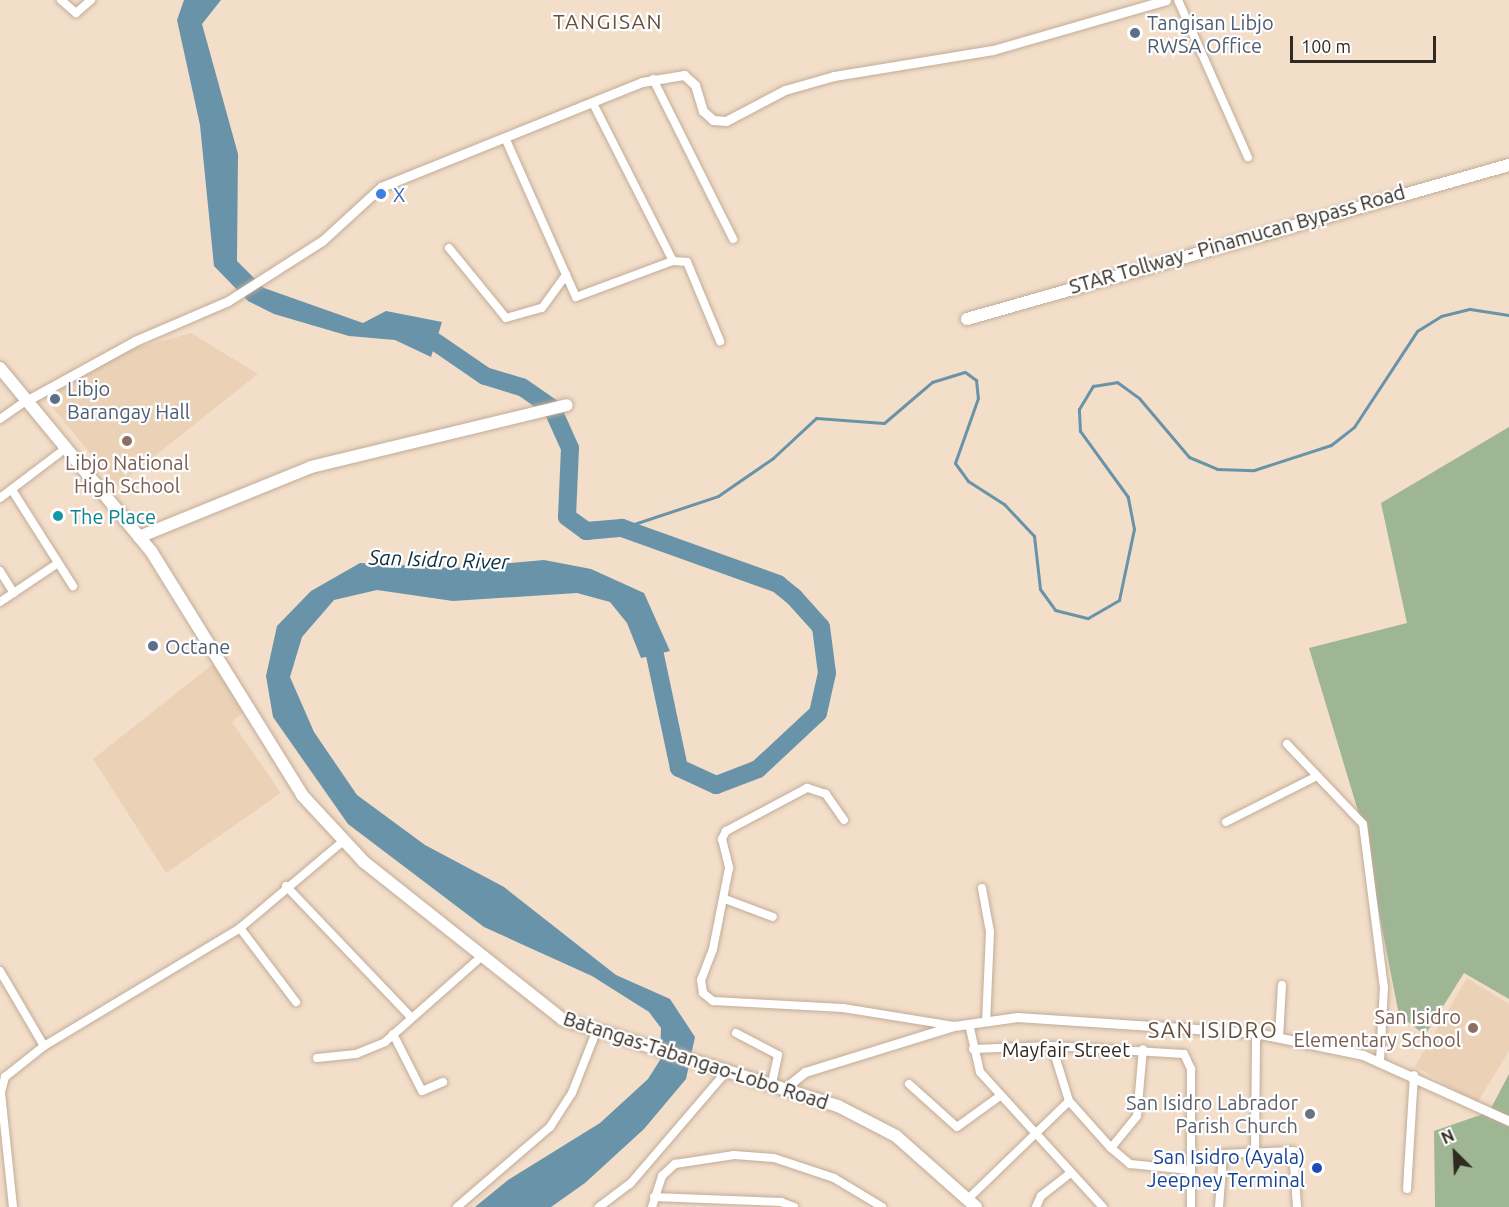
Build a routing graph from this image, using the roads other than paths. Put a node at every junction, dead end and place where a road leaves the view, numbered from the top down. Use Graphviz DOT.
graph roads {
  1 [pos="61,0"];
  2 [pos="91,0"];
  3 [pos="1166,0"];
  4 [pos="1178,0"];
  5 [pos="653,79"];
  6 [pos="594,105"];
  7 [pos="506,140"];
  8 [pos="1248,157"];
  9 [pos="1509,165"];
  10 [pos="733,239"];
  11 [pos="449,248"];
  12 [pos="673,261"];
  13 [pos="566,275"];
  14 [pos="967,319"];
  15 [pos="720,341"];
  16 [pos="0,368"];
  17 [pos="26,401"];
  18 [pos="567,405"];
  19 [pos="0,419"];
  20 [pos="66,448"];
  21 [pos="12,490"];
  22 [pos="0,498"];
  23 [pos="139,537"];
  24 [pos="58,563"];
  25 [pos="0,571"];
  26 [pos="73,586"];
  27 [pos="14,593"];
  28 [pos="0,602"];
  29 [pos="1287,744"];
  30 [pos="1317,776"];
  31 [pos="844,820"];
  32 [pos="1226,822"];
  33 [pos="342,842"];
  34 [pos="286,886"];
  35 [pos="982,888"];
  36 [pos="725,899"];
  37 [pos="773,917"];
  38 [pos="240,928"];
  39 [pos="480,958"];
  40 [pos="0,971"];
  41 [pos="1282,985"];
  42 [pos="296,1002"];
  43 [pos="410,1016"];
  44 [pos="986,1022"];
  45 [pos="969,1024"];
  46 [pos="954,1026"];
  47 [pos="596,1032"];
  48 [pos="736,1033"];
  49 [pos="1256,1033"];
  50 [pos="393,1034"];
  51 [pos="1279,1038"];
  52 [pos="44,1046"];
  53 [pos="1052,1046"];
  54 [pos="974,1049"];
  55 [pos="1143,1049"];
  56 [pos="317,1058"];
  57 [pos="1380,1061"];
  58 [pos="727,1071"];
  59 [pos="1414,1075"];
  60 [pos="443,1082"];
  61 [pos="772,1084"];
  62 [pos="909,1084"];
  63 [pos="785,1088"];
  64 [pos="1000,1095"];
  65 [pos="1069,1101"];
  66 [pos="1509,1121"];
  67 [pos="1037,1134"];
  68 [pos="1111,1148"];
  69 [pos="1255,1153"];
  70 [pos="1190,1170"];
  71 [pos="1069,1174"];
  72 [pos="1407,1189"];
  73 [pos="654,1197"];
  74 [pos="973,1203"];
  75 [pos="13,1207"];
  76 [pos="457,1207"];
  77 [pos="599,1207"];
  78 [pos="652,1207"];
  79 [pos="794,1207"];
  80 [pos="882,1207"];
  81 [pos="1036,1207"];
  82 [pos="1103,1207"];
  83 [pos="1191,1207"];
  84 [pos="1219,1207"];
  85 [pos="1297,1207"];
  1 -- 2 [label="street"];
  3 -- 5 [label="street"];
  4 -- 8 [label="street"];
  5 -- 6 [label="street"];
  5 -- 10 [label="street"];
  6 -- 7 [label="street"];
  6 -- 12 [label="street"];
  7 -- 13 [label="street"];
  7 -- 17 [label="street"];
  9 -- 14 [label="main road, STAR Tollway - Pinamucan Bypass Road"];
  11 -- 13 [label="street"];
  12 -- 13 [label="street"];
  12 -- 15 [label="street"];
  16 -- 17 [label="main road, Batangas-Tabangao-Lobo Road"];
  17 -- 19 [label="street"];
  17 -- 20 [label="main road, Batangas-Tabangao-Lobo Road"];
  18 -- 23 [label="main road"];
  20 -- 21 [label="street"];
  20 -- 23 [label="main road, Batangas-Tabangao-Lobo Road"];
  21 -- 22 [label="street"];
  21 -- 24 [label="street"];
  23 -- 33 [label="main road, Batangas-Tabangao-Lobo Road"];
  24 -- 26 [label="street"];
  24 -- 27 [label="street"];
  25 -- 27 [label="street"];
  27 -- 28 [label="street"];
  29 -- 30 [label="street"];
  30 -- 32 [label="street"];
  30 -- 57 [label="street"];
  31 -- 36 [label="street"];
  33 -- 34 [label="street"];
  33 -- 39 [label="main road, Batangas-Tabangao-Lobo Road"];
  34 -- 38 [label="street"];
  34 -- 43 [label="street"];
  35 -- 44 [label="street"];
  36 -- 37 [label="street"];
  36 -- 46 [label="street"];
  38 -- 42 [label="street"];
  38 -- 52 [label="street"];
  39 -- 43 [label="street"];
  39 -- 47 [label="main road, Batangas-Tabangao-Lobo Road"];
  40 -- 52 [label="street"];
  41 -- 51 [label="street"];
  43 -- 50 [label="street"];
  44 -- 45 [label="street"];
  44 -- 49 [label="street"];
  45 -- 46 [label="street"];
  45 -- 54 [label="street"];
  46 -- 63 [label="street"];
  47 -- 58 [label="main road, Batangas-Tabangao-Lobo Road"];
  47 -- 76 [label="street"];
  48 -- 61 [label="street"];
  49 -- 51 [label="street"];
  49 -- 69 [label="street"];
  50 -- 56 [label="street"];
  50 -- 60 [label="street"];
  51 -- 57 [label="street"];
  52 -- 75 [label="street"];
  53 -- 54 [label="street, Mayfair Street"];
  53 -- 55 [label="street, Mayfair Street"];
  53 -- 65 [label="street"];
  54 -- 64 [label="street"];
  55 -- 68 [label="street"];
  55 -- 70 [label="street, Mayfair Street"];
  57 -- 59 [label="street"];
  58 -- 61 [label="main road, Batangas-Tabangao-Lobo Road"];
  58 -- 77 [label="street"];
  59 -- 66 [label="street"];
  59 -- 72 [label="street"];
  61 -- 63 [label="main road, Batangas-Tabangao-Lobo Road"];
  62 -- 64 [label="street"];
  63 -- 74 [label="main road, Batangas-Tabangao-Lobo Road"];
  64 -- 67 [label="street"];
  65 -- 67 [label="street"];
  65 -- 68 [label="street"];
  67 -- 71 [label="street"];
  67 -- 74 [label="street"];
  68 -- 70 [label="street"];
  69 -- 84 [label="street"];
  69 -- 85 [label="street"];
  70 -- 83 [label="street, Mayfair Street"];
  71 -- 81 [label="street"];
  71 -- 82 [label="street"];
  73 -- 78 [label="street"];
  73 -- 79 [label="street"];
  73 -- 80 [label="street"];
}
